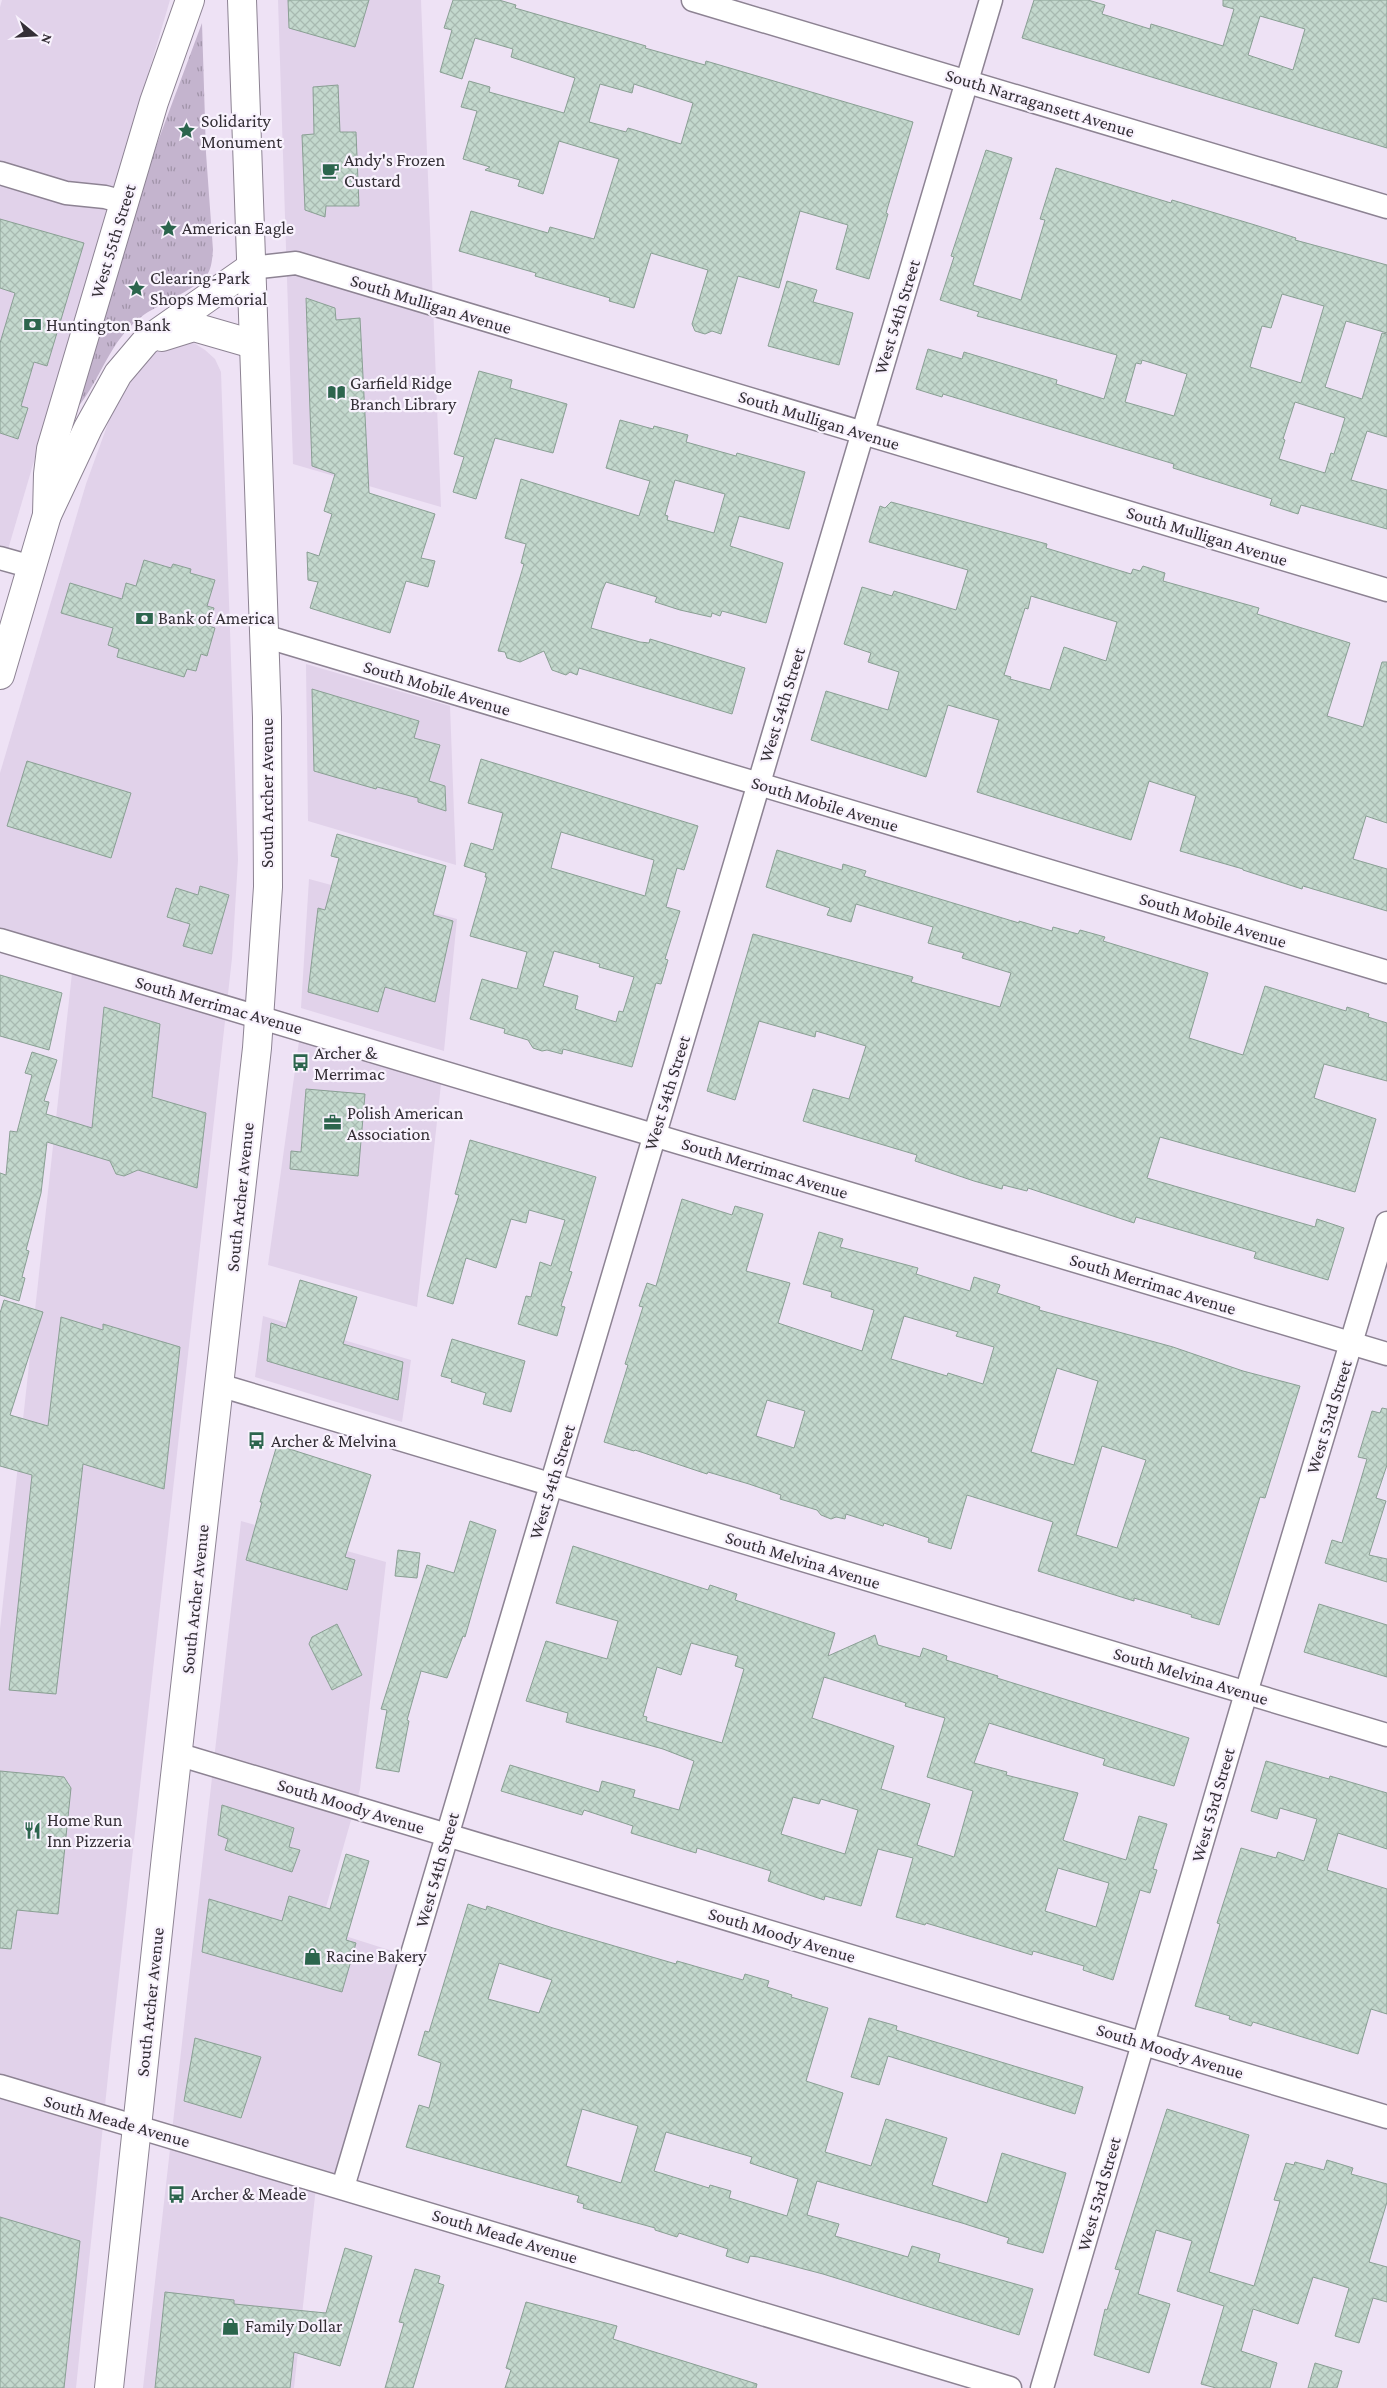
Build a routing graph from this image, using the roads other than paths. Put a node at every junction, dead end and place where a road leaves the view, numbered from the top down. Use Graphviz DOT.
graph roads {
  1 [pos="190,0"];
  2 [pos="242,0"];
  3 [pos="693,0"];
  4 [pos="991,0"];
  5 [pos="967,81"];
  6 [pos="0,173"];
  7 [pos="124,202"];
  8 [pos="1387,207"];
  9 [pos="250,268"];
  10 [pos="146,341"];
  11 [pos="253,344"];
  12 [pos="862,433"];
  13 [pos="47,515"];
  14 [pos="0,558"];
  15 [pos="32,566"];
  16 [pos="1387,590"];
  17 [pos="264,636"];
  18 [pos="0,675"];
  19 [pos="759,784"];
  20 [pos="0,940"];
  21 [pos="1387,972"];
  22 [pos="260,1017"];
  23 [pos="655,1135"];
  24 [pos="1387,1223"];
  25 [pos="1351,1343"];
  26 [pos="1387,1354"];
  27 [pos="219,1385"];
  28 [pos="551,1484"];
  29 [pos="1246,1692"];
  30 [pos="1387,1736"];
  31 [pos="177,1754"];
  32 [pos="447,1835"];
  33 [pos="1143,2043"];
  34 [pos="0,2086"];
  35 [pos="1387,2117"];
  36 [pos="137,2126"];
  37 [pos="343,2187"];
  38 [pos="109,2388"];
  39 [pos="1010,2388"];
  40 [pos="1042,2388"];
  1 -- 7 [label="main road, West 55th Street"];
  2 -- 9 [label="main road, South Archer Avenue"];
  3 -- 5 [label="street, South Narragansett Avenue"];
  4 -- 5 [label="street, West 54th Street"];
  5 -- 8 [label="street, South Narragansett Avenue"];
  5 -- 12 [label="street, West 54th Street"];
  6 -- 7 [label="street"];
  7 -- 13 [label="main road, West 55th Street"];
  9 -- 10 [label="main road, West 55th Street"];
  9 -- 11 [label="main road, South Archer Avenue"];
  9 -- 12 [label="street, South Mulligan Avenue"];
  10 -- 11 [label="main road"];
  10 -- 13 [label="main road, West 55th Street"];
  11 -- 17 [label="main road, South Archer Avenue"];
  12 -- 16 [label="street, South Mulligan Avenue"];
  12 -- 19 [label="street, West 54th Street"];
  13 -- 15 [label="main road, West 55th Street"];
  14 -- 15 [label="street"];
  15 -- 18 [label="main road, West 55th Street"];
  17 -- 19 [label="street, South Mobile Avenue"];
  17 -- 22 [label="main road, South Archer Avenue"];
  19 -- 21 [label="street, South Mobile Avenue"];
  19 -- 23 [label="street, West 54th Street"];
  20 -- 22 [label="street, South Merrimac Avenue"];
  22 -- 23 [label="street, South Merrimac Avenue"];
  22 -- 27 [label="main road, South Archer Avenue"];
  23 -- 25 [label="street, South Merrimac Avenue"];
  23 -- 28 [label="street, West 54th Street"];
  24 -- 25 [label="street, West 53rd Street"];
  25 -- 26 [label="street, South Merrimac Avenue"];
  25 -- 29 [label="street, West 53rd Street"];
  27 -- 28 [label="street, South Melvina Avenue"];
  27 -- 31 [label="main road, South Archer Avenue"];
  28 -- 29 [label="street, South Melvina Avenue"];
  28 -- 32 [label="street, West 54th Street"];
  29 -- 30 [label="street, South Melvina Avenue"];
  29 -- 33 [label="street, West 53rd Street"];
  31 -- 32 [label="street, South Moody Avenue"];
  31 -- 36 [label="main road, South Archer Avenue"];
  32 -- 33 [label="street, South Moody Avenue"];
  32 -- 37 [label="street, West 54th Street"];
  33 -- 35 [label="street, South Moody Avenue"];
  33 -- 40 [label="street, West 53rd Street"];
  34 -- 36 [label="street, South Meade Avenue"];
  36 -- 37 [label="street, South Meade Avenue"];
  36 -- 38 [label="main road, South Archer Avenue"];
  37 -- 39 [label="street, South Meade Avenue"];
}
